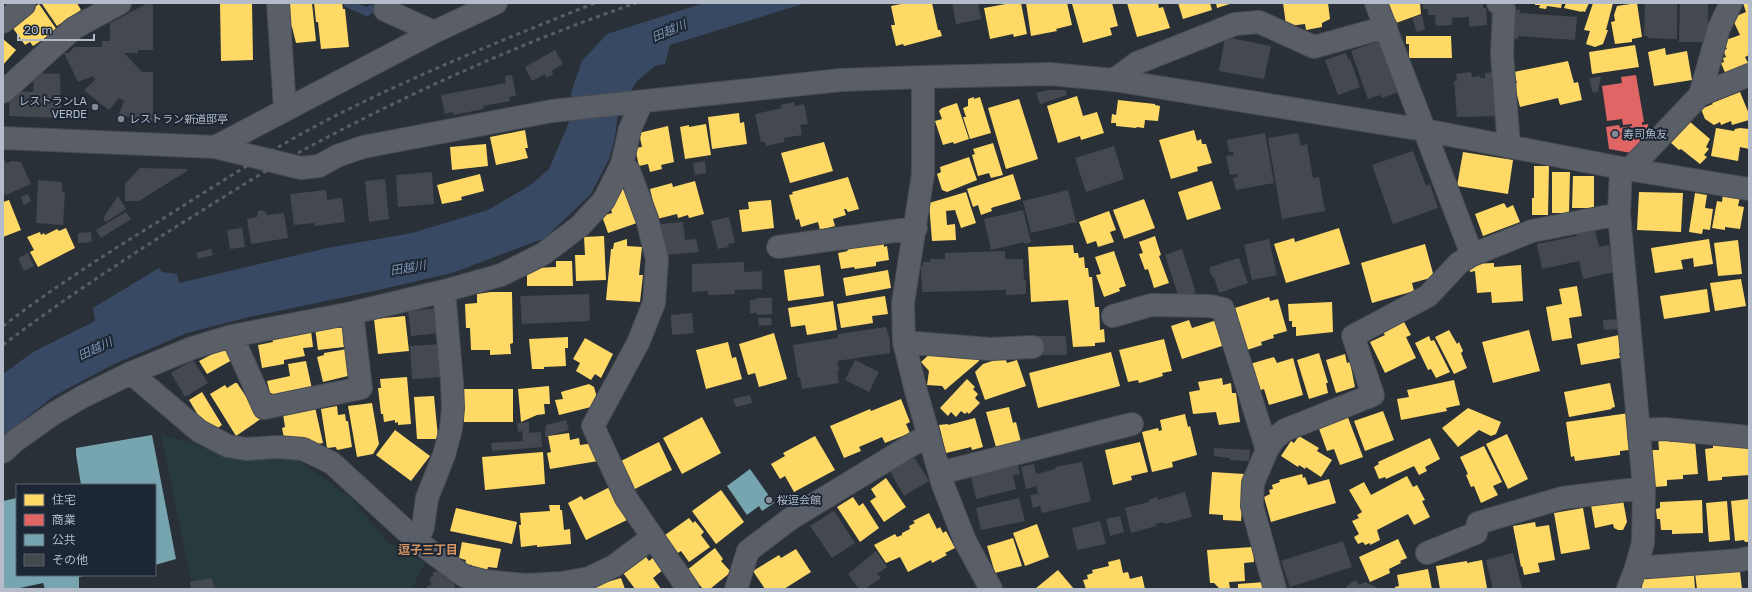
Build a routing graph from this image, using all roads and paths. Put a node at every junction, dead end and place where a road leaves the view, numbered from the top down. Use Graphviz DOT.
graph roads {
  1 [pos="120,3"];
  2 [pos="278,3"];
  3 [pos="386,3"];
  4 [pos="496,3"];
  5 [pos="1376,3"];
  6 [pos="1498,3"];
  7 [pos="1731,3"];
  8 [pos="24,6"];
  9 [pos="3,22"];
  10 [pos="1386,27"];
  11 [pos="434,32"];
  12 [pos="1749,75"];
  13 [pos="923,77"];
  14 [pos="1114,80"];
  15 [pos="3,92"];
  16 [pos="1700,95"];
  17 [pos="638,102"];
  18 [pos="285,109"];
  19 [pos="1424,130"];
  20 [pos="3,138"];
  21 [pos="215,147"];
  22 [pos="1509,147"];
  23 [pos="622,164"];
  24 [pos="1626,168"];
  25 [pos="1749,189"];
  26 [pos="1619,214"];
  27 [pos="916,228"];
  28 [pos="778,247"];
  29 [pos="1472,255"];
  30 [pos="444,291"];
  31 [pos="352,313"];
  32 [pos="1113,316"];
  33 [pos="232,336"];
  34 [pos="904,342"];
  35 [pos="1033,347"];
  36 [pos="131,373"];
  37 [pos="1132,424"];
  38 [pos="1639,430"];
  39 [pos="928,435"];
  40 [pos="1749,437"];
  41 [pos="1267,450"];
  42 [pos="3,452"];
  43 [pos="940,473"];
  44 [pos="1644,488"];
  45 [pos="653,537"];
  46 [pos="417,541"];
  47 [pos="1427,552"];
  48 [pos="1749,558"];
  49 [pos="1636,568"];
  50 [pos="688,589"];
  51 [pos="736,589"];
  52 [pos="991,589"];
  53 [pos="1276,589"];
  54 [pos="1628,589"];
  1 -- 15 [label="street"];
  2 -- 18 [label="street"];
  3 -- 11 [label="street"];
  4 -- 11 [label="street"];
  5 -- 10 [label="street"];
  6 -- 22 [label="street"];
  7 -- 16 [label="street"];
  8 -- 9 [label="street"];
  10 -- 14 [label="street"];
  10 -- 19 [label="street"];
  11 -- 18 [label="street"];
  12 -- 16 [label="street"];
  13 -- 14 [label="street"];
  13 -- 17 [label="street"];
  13 -- 27 [label="street"];
  14 -- 19 [label="street"];
  16 -- 24 [label="street"];
  17 -- 21 [label="street"];
  17 -- 23 [label="street"];
  18 -- 21 [label="street"];
  19 -- 22 [label="street"];
  19 -- 29 [label="street"];
  20 -- 21 [label="street"];
  22 -- 24 [label="street"];
  23 -- 30 [label="street"];
  23 -- 45 [label="street"];
  24 -- 25 [label="street"];
  24 -- 26 [label="street"];
  26 -- 29 [label="street"];
  26 -- 38 [label="street"];
  27 -- 28 [label="street"];
  27 -- 34 [label="street"];
  29 -- 41 [label="street"];
  30 -- 31 [label="street"];
  30 -- 46 [label="street"];
  31 -- 33 [label="street"];
  31 -- 33 [label="street"];
  32 -- 41 [label="street"];
  33 -- 36 [label="street"];
  34 -- 35 [label="street"];
  34 -- 39 [label="street"];
  36 -- 42 [label="street"];
  36 -- 46 [label="street"];
  37 -- 43 [label="street"];
  38 -- 40 [label="street"];
  38 -- 44 [label="street"];
  39 -- 43 [label="street"];
  39 -- 51 [label="street"];
  41 -- 53 [label="street"];
  43 -- 52 [label="street"];
  44 -- 47 [label="street"];
  44 -- 49 [label="street"];
  45 -- 46 [label="street"];
  45 -- 50 [label="street"];
  48 -- 49 [label="street"];
  49 -- 54 [label="street"];
}
